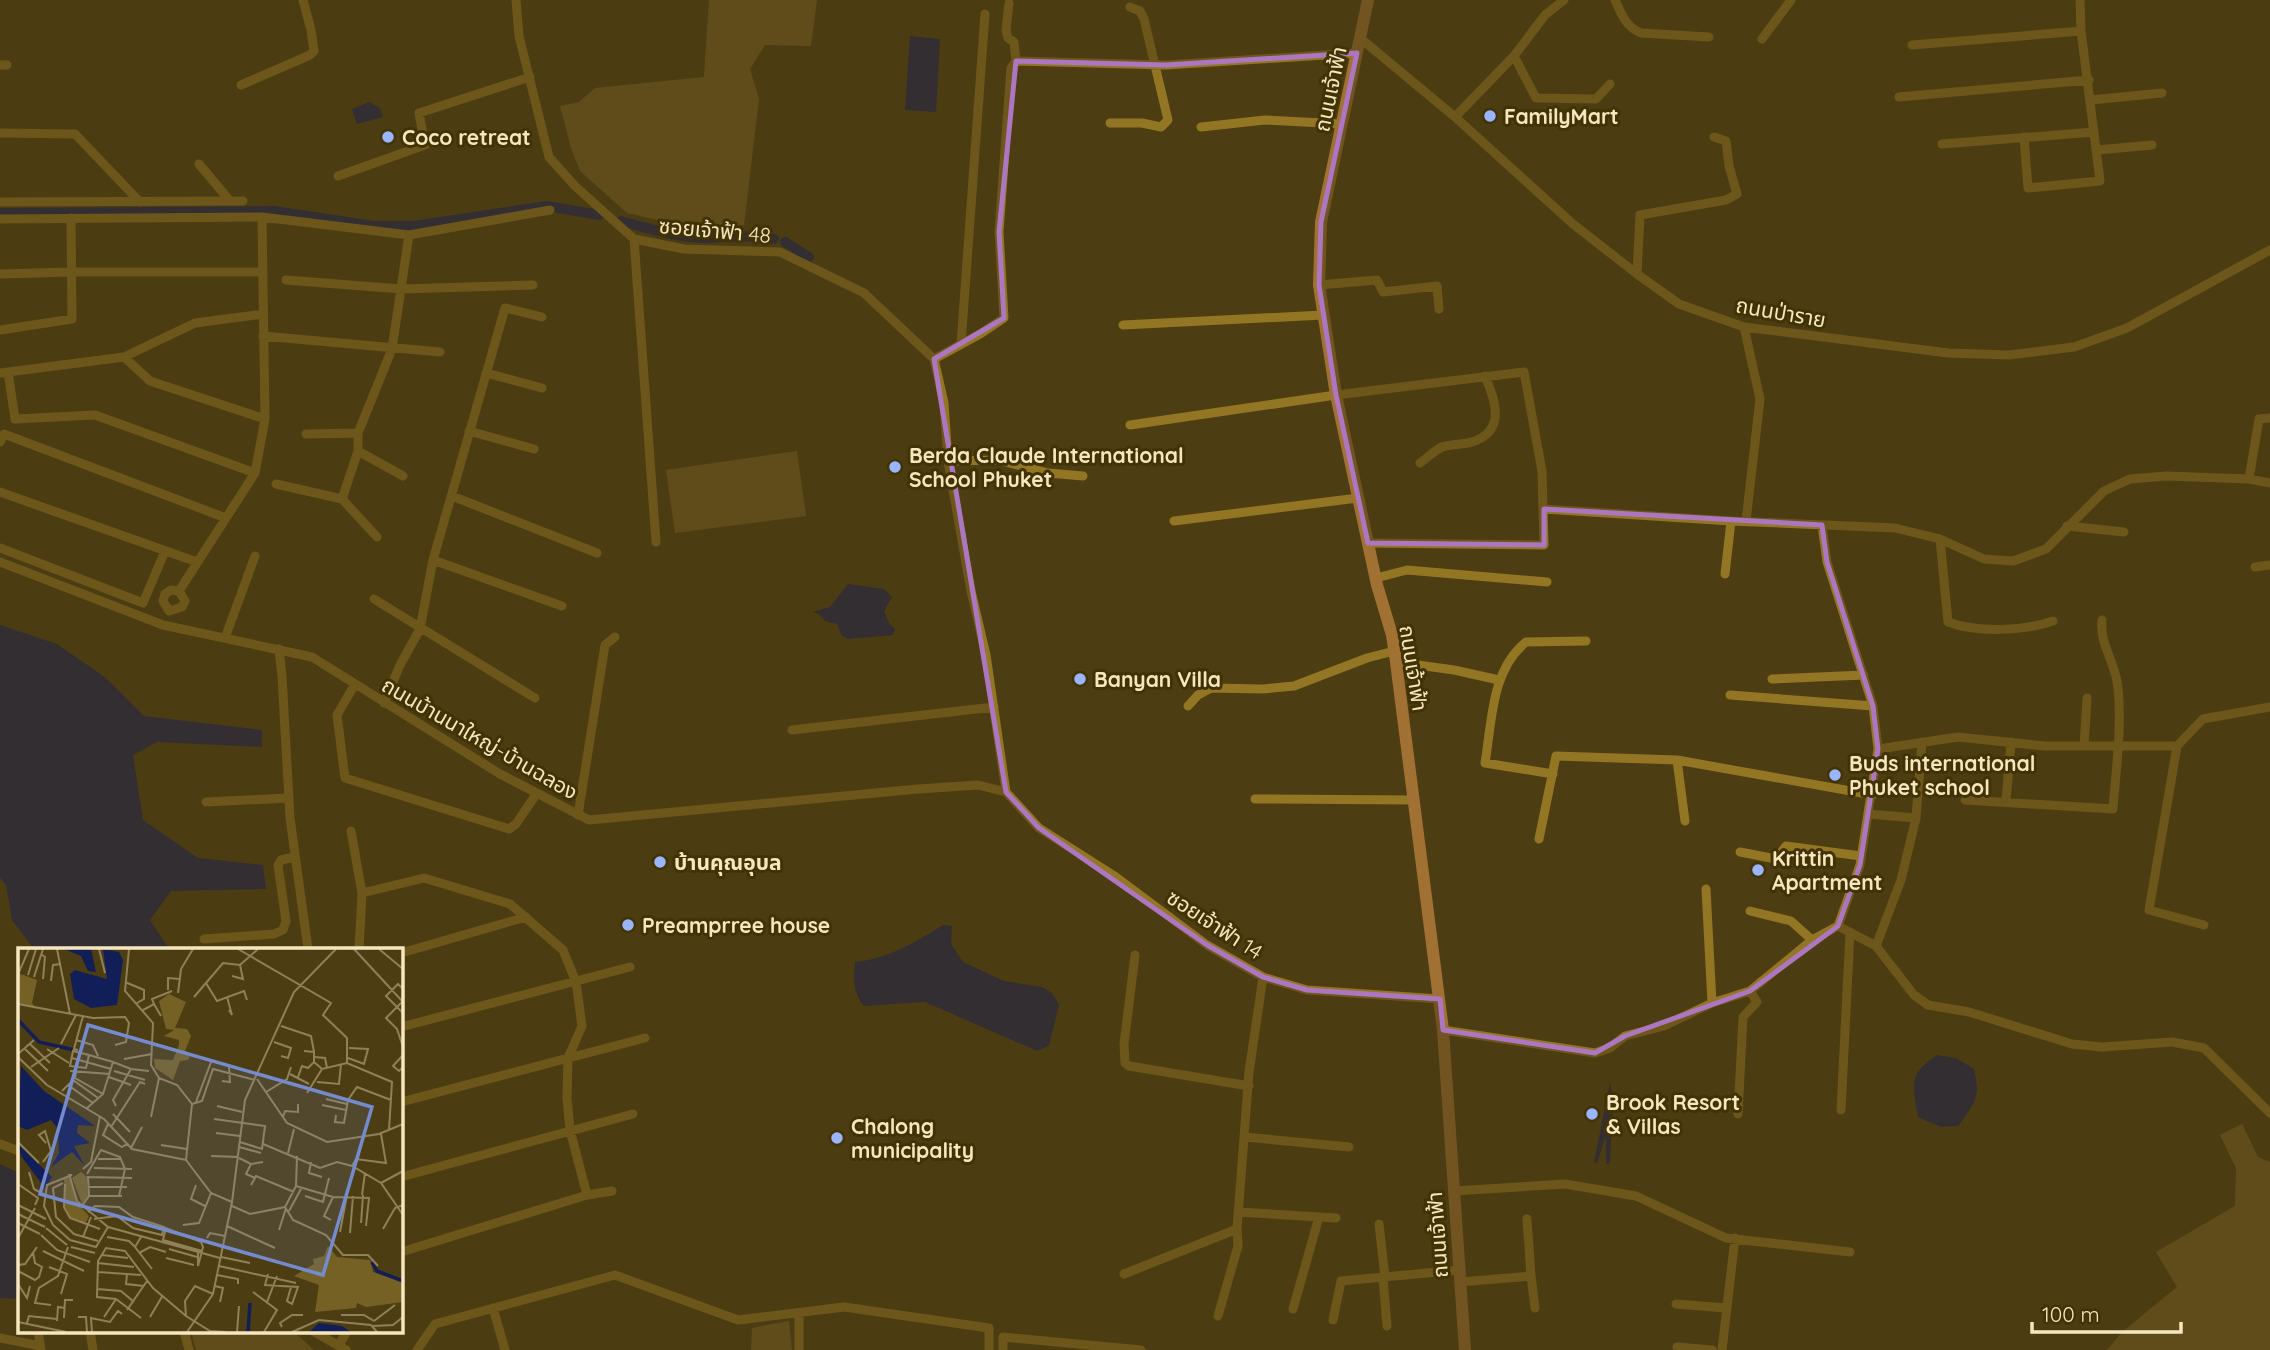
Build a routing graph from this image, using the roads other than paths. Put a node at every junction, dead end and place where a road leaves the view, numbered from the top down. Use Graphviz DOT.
graph roads {
  1 [pos="303,0"];
  2 [pos="516,0"];
  3 [pos="1368,0"];
  4 [pos="1564,0"];
  5 [pos="1615,0"];
  6 [pos="1791,0"];
  7 [pos="2080,0"];
  8 [pos="1009,3"];
  9 [pos="1130,7"];
  10 [pos="985,14"];
  11 [pos="2081,31"];
  12 [pos="1709,37"];
  13 [pos="1360,38"];
  14 [pos="1762,39"];
  15 [pos="1912,45"];
  16 [pos="1357,53"];
  17 [pos="1514,56"];
  18 [pos="1016,61"];
  19 [pos="1156,65"];
  20 [pos="530,77"];
  21 [pos="2089,80"];
  22 [pos="241,85"];
  23 [pos="1610,85"];
  24 [pos="2162,93"];
  25 [pos="1899,96"];
  26 [pos="2091,100"];
  27 [pos="1455,117"];
  28 [pos="1110,123"];
  29 [pos="1342,124"];
  30 [pos="1201,127"];
  31 [pos="2094,132"];
  32 [pos="0,133"];
  33 [pos="1714,137"];
  34 [pos="2024,137"];
  35 [pos="1942,144"];
  36 [pos="2152,145"];
  37 [pos="2096,150"];
  38 [pos="199,164"];
  39 [pos="338,176"];
  40 [pos="230,201"];
  41 [pos="243,201"];
  42 [pos="0,202"];
  43 [pos="140,202"];
  44 [pos="550,210"];
  45 [pos="262,217"];
  46 [pos="71,218"];
  47 [pos="0,219"];
  48 [pos="409,235"];
  49 [pos="634,239"];
  50 [pos="2270,250"];
  51 [pos="72,272"];
  52 [pos="262,272"];
  53 [pos="0,274"];
  54 [pos="1637,274"];
  55 [pos="286,280"];
  56 [pos="533,285"];
  57 [pos="1320,285"];
  58 [pos="401,289"];
  59 [pos="1439,309"];
  60 [pos="263,314"];
  61 [pos="1323,315"];
  62 [pos="542,317"];
  63 [pos="1123,326"];
  64 [pos="1744,327"];
  65 [pos="0,330"];
  66 [pos="263,336"];
  67 [pos="961,344"];
  68 [pos="392,349"];
  69 [pos="440,352"];
  70 [pos="124,356"];
  71 [pos="934,359"];
  72 [pos="4,372"];
  73 [pos="486,373"];
  74 [pos="1485,376"];
  75 [pos="542,388"];
  76 [pos="1336,395"];
  77 [pos="2270,418"];
  78 [pos="265,419"];
  79 [pos="1130,425"];
  80 [pos="469,431"];
  81 [pos="358,433"];
  82 [pos="306,434"];
  83 [pos="0,442"];
  84 [pos="534,449"];
  85 [pos="358,451"];
  86 [pos="948,461"];
  87 [pos="1419,463"];
  88 [pos="256,473"];
  89 [pos="403,476"];
  90 [pos="1083,476"];
  91 [pos="2249,479"];
  92 [pos="2270,483"];
  93 [pos="276,484"];
  94 [pos="0,492"];
  95 [pos="452,496"];
  96 [pos="1357,498"];
  97 [pos="342,499"];
  98 [pos="1544,509"];
  99 [pos="226,518"];
  100 [pos="1174,521"];
  101 [pos="1731,521"];
  102 [pos="1746,521"];
  103 [pos="1822,525"];
  104 [pos="2067,526"];
  105 [pos="2124,532"];
  106 [pos="377,537"];
  107 [pos="1940,539"];
  108 [pos="656,541"];
  109 [pos="1368,543"];
  110 [pos="0,548"];
  111 [pos="165,551"];
  112 [pos="597,553"];
  113 [pos="255,556"];
  114 [pos="433,559"];
  115 [pos="0,562"];
  116 [pos="197,562"];
  117 [pos="2270,565"];
  118 [pos="2255,567"];
  119 [pos="1725,574"];
  120 [pos="1376,578"];
  121 [pos="1547,582"];
  122 [pos="180,591"];
  123 [pos="374,599"];
  124 [pos="562,606"];
  125 [pos="169,611"];
  126 [pos="2102,620"];
  127 [pos="2053,621"];
  128 [pos="163,625"];
  129 [pos="420,629"];
  130 [pos="615,637"];
  131 [pos="225,638"];
  132 [pos="1586,641"];
  133 [pos="279,649"];
  134 [pos="1395,656"];
  135 [pos="1864,674"];
  136 [pos="1772,679"];
  137 [pos="1499,680"];
  138 [pos="355,684"];
  139 [pos="1730,695"];
  140 [pos="535,698"];
  141 [pos="2087,698"];
  142 [pos="384,703"];
  143 [pos="1188,706"];
  144 [pos="1873,706"];
  145 [pos="994,707"];
  146 [pos="2270,707"];
  147 [pos="792,730"];
  148 [pos="2011,741"];
  149 [pos="1922,742"];
  150 [pos="2084,746"];
  151 [pos="2118,746"];
  152 [pos="2177,746"];
  153 [pos="1878,749"];
  154 [pos="1677,760"];
  155 [pos="1553,774"];
  156 [pos="1006,792"];
  157 [pos="537,793"];
  158 [pos="1873,794"];
  159 [pos="289,798"];
  160 [pos="1255,799"];
  161 [pos="1414,800"];
  162 [pos="1965,800"];
  163 [pos="2006,801"];
  164 [pos="206,802"];
  165 [pos="1868,814"];
  166 [pos="578,815"];
  167 [pos="1916,818"];
  168 [pos="1685,821"];
  169 [pos="351,831"];
  170 [pos="1539,839"];
  171 [pos="1740,852"];
  172 [pos="1861,856"];
  173 [pos="295,857"];
  174 [pos="1706,889"];
  175 [pos="362,893"];
  176 [pos="1750,911"];
  177 [pos="526,917"];
  178 [pos="2204,925"];
  179 [pos="1838,926"];
  180 [pos="1850,932"];
  181 [pos="204,939"];
  182 [pos="1812,940"];
  183 [pos="1875,946"];
  184 [pos="308,948"];
  185 [pos="359,948"];
  186 [pos="402,953"];
  187 [pos="1135,955"];
  188 [pos="630,967"];
  189 [pos="1263,977"];
  190 [pos="576,982"];
  191 [pos="1750,991"];
  192 [pos="1440,999"];
  193 [pos="1712,1003"];
  194 [pos="402,1027"];
  195 [pos="1443,1030"];
  196 [pos="645,1038"];
  197 [pos="568,1058"];
  198 [pos="1249,1086"];
  199 [pos="402,1102"];
  200 [pos="1841,1110"];
  201 [pos="2270,1113"];
  202 [pos="633,1114"];
  203 [pos="1738,1114"];
  204 [pos="570,1130"];
  205 [pos="1245,1137"];
  206 [pos="0,1144"];
  207 [pos="1349,1147"];
  208 [pos="18,1152"];
  209 [pos="402,1177"];
  210 [pos="612,1191"];
  211 [pos="1453,1191"];
  212 [pos="587,1195"];
  213 [pos="1238,1212"];
  214 [pos="1319,1217"];
  215 [pos="1336,1218"];
  216 [pos="1527,1219"];
  217 [pos="1379,1224"];
  218 [pos="1237,1229"];
  219 [pos="1735,1238"];
  220 [pos="402,1252"];
  221 [pos="1850,1252"];
  222 [pos="1124,1274"];
  223 [pos="1459,1276"];
  224 [pos="1531,1276"];
  225 [pos="1384,1277"];
  226 [pos="1676,1304"];
  227 [pos="494,1308"];
  228 [pos="1535,1308"];
  229 [pos="1726,1308"];
  230 [pos="1293,1309"];
  231 [pos="799,1313"];
  232 [pos="1218,1316"];
  233 [pos="1333,1320"];
  234 [pos="1387,1326"];
  235 [pos="90,1332"];
  236 [pos="184,1332"];
  237 [pos="315,1332"];
  238 [pos="0,1338"];
  239 [pos="343,1347"];
  240 [pos="1677,1347"];
  241 [pos="41,1348"];
  242 [pos="93,1350"];
  243 [pos="189,1350"];
  244 [pos="417,1350"];
  245 [pos="505,1350"];
  246 [pos="799,1350"];
  247 [pos="989,1350"];
  248 [pos="1003,1350"];
  249 [pos="1140,1350"];
  250 [pos="1465,1350"];
  251 [pos="1712,1350"];
  252 [pos="1722,1350"];
  1 -- 22 [label="street"];
  2 -- 20 [label="street, ซอยเจ้าฟ้า 48"];
  3 -- 13 [label="main road, ถนนเจ้าฟ้า"];
  4 -- 17 [label="street"];
  5 -- 12 [label="street"];
  6 -- 14 [label="street"];
  7 -- 11 [label="street"];
  8 -- 18 [label="street"];
  9 -- 19 [label="street"];
  10 -- 67 [label="street"];
  11 -- 15 [label="street"];
  11 -- 21 [label="street"];
  13 -- 16 [label="main road, ถนนเจ้าฟ้า"];
  13 -- 27 [label="street, ถนนป่าราย"];
  16 -- 19 [label="street"];
  16 -- 29 [label="main road, ถนนเจ้าฟ้า"];
  17 -- 23 [label="street"];
  17 -- 27 [label="street"];
  18 -- 19 [label="street"];
  18 -- 67 [label="street"];
  19 -- 28 [label="street"];
  20 -- 39 [label="street"];
  20 -- 49 [label="street, ซอยเจ้าฟ้า 48"];
  21 -- 25 [label="street"];
  21 -- 26 [label="street"];
  24 -- 26 [label="street"];
  26 -- 31 [label="street"];
  27 -- 54 [label="street, ถนนป่าราย"];
  29 -- 30 [label="street"];
  29 -- 57 [label="main road, ถนนเจ้าฟ้า"];
  31 -- 34 [label="street"];
  31 -- 37 [label="street"];
  32 -- 43 [label="street"];
  33 -- 54 [label="street"];
  34 -- 35 [label="street"];
  34 -- 37 [label="street"];
  36 -- 37 [label="street"];
  38 -- 40 [label="street"];
  40 -- 41 [label="street"];
  40 -- 43 [label="street"];
  42 -- 43 [label="street"];
  44 -- 48 [label="street"];
  45 -- 46 [label="street"];
  45 -- 48 [label="street"];
  45 -- 52 [label="street"];
  46 -- 47 [label="street"];
  46 -- 51 [label="street"];
  48 -- 58 [label="street"];
  49 -- 71 [label="street, ซอยเจ้าฟ้า 48"];
  49 -- 108 [label="street"];
  50 -- 64 [label="street, ถนนป่าราย"];
  51 -- 52 [label="street"];
  51 -- 53 [label="street"];
  51 -- 65 [label="street"];
  52 -- 60 [label="street"];
  54 -- 64 [label="street, ถนนป่าราย"];
  55 -- 58 [label="street"];
  56 -- 58 [label="street"];
  57 -- 59 [label="street"];
  57 -- 61 [label="main road, ถนนเจ้าฟ้า"];
  58 -- 68 [label="street"];
  60 -- 66 [label="street"];
  60 -- 70 [label="street"];
  61 -- 63 [label="street"];
  61 -- 76 [label="main road, ถนนเจ้าฟ้า"];
  62 -- 73 [label="street"];
  64 -- 102 [label="street"];
  66 -- 68 [label="street"];
  66 -- 78 [label="street"];
  67 -- 71 [label="street"];
  68 -- 69 [label="street"];
  68 -- 81 [label="street"];
  70 -- 72 [label="street"];
  70 -- 78 [label="street"];
  71 -- 86 [label="street"];
  72 -- 88 [label="street"];
  73 -- 75 [label="street"];
  73 -- 80 [label="street"];
  74 -- 76 [label="street"];
  74 -- 87 [label="street"];
  74 -- 98 [label="street"];
  76 -- 79 [label="street"];
  76 -- 96 [label="main road, ถนนเจ้าฟ้า"];
  77 -- 91 [label="street"];
  78 -- 88 [label="street"];
  80 -- 84 [label="street"];
  80 -- 95 [label="street"];
  81 -- 82 [label="street"];
  81 -- 85 [label="street"];
  83 -- 99 [label="street"];
  85 -- 89 [label="street"];
  85 -- 97 [label="street"];
  86 -- 90 [label="street"];
  86 -- 145 [label="street"];
  88 -- 99 [label="street"];
  91 -- 92 [label="street"];
  91 -- 104 [label="street"];
  93 -- 97 [label="street"];
  94 -- 111 [label="street"];
  95 -- 112 [label="street"];
  95 -- 114 [label="street"];
  96 -- 100 [label="street"];
  96 -- 109 [label="main road, ถนนเจ้าฟ้า"];
  97 -- 106 [label="street"];
  98 -- 101 [label="street"];
  98 -- 109 [label="street"];
  99 -- 116 [label="street"];
  101 -- 102 [label="street"];
  101 -- 119 [label="street"];
  102 -- 103 [label="street"];
  103 -- 107 [label="street"];
  103 -- 135 [label="street"];
  104 -- 105 [label="street"];
  104 -- 107 [label="street"];
  107 -- 127 [label="street"];
  109 -- 120 [label="main road, ถนนเจ้าฟ้า"];
  110 -- 111 [label="street"];
  111 -- 116 [label="street"];
  113 -- 131 [label="street"];
  114 -- 124 [label="street"];
  114 -- 129 [label="street"];
  115 -- 128 [label="street, ถนนบ้านนาใหญ่-บ้านฉลอง"];
  116 -- 122 [label="street"];
  117 -- 118 [label="street"];
  120 -- 121 [label="street"];
  120 -- 134 [label="main road, ถนนเจ้าฟ้า"];
  122 -- 125 [label="street"];
  122 -- 125 [label="street"];
  123 -- 129 [label="street"];
  125 -- 128 [label="street"];
  126 -- 151 [label="street"];
  128 -- 131 [label="street, ถนนบ้านนาใหญ่-บ้านฉลอง"];
  129 -- 140 [label="street"];
  129 -- 142 [label="street"];
  130 -- 166 [label="street"];
  131 -- 133 [label="street, ถนนบ้านนาใหญ่-บ้านฉลอง"];
  132 -- 137 [label="street"];
  133 -- 138 [label="street, ถนนบ้านนาใหญ่-บ้านฉลอง"];
  133 -- 159 [label="street"];
  134 -- 137 [label="street"];
  134 -- 143 [label="street"];
  134 -- 161 [label="main road, ถนนเจ้าฟ้า"];
  135 -- 136 [label="street"];
  135 -- 144 [label="street"];
  137 -- 155 [label="street"];
  138 -- 142 [label="street, ถนนบ้านนาใหญ่-บ้านฉลอง"];
  138 -- 157 [label="street"];
  139 -- 144 [label="street"];
  141 -- 150 [label="street"];
  142 -- 157 [label="street, ถนนบ้านนาใหญ่-บ้านฉลอง"];
  144 -- 153 [label="street"];
  145 -- 147 [label="street"];
  145 -- 156 [label="street"];
  146 -- 152 [label="street"];
  148 -- 149 [label="street"];
  148 -- 150 [label="street"];
  148 -- 163 [label="street"];
  149 -- 153 [label="street"];
  149 -- 167 [label="street"];
  150 -- 151 [label="street"];
  151 -- 152 [label="street"];
  151 -- 163 [label="street"];
  152 -- 178 [label="street"];
  153 -- 158 [label="street"];
  154 -- 155 [label="street"];
  154 -- 158 [label="street"];
  154 -- 168 [label="street"];
  155 -- 170 [label="street"];
  156 -- 166 [label="street, ถนนบ้านนาใหญ่-บ้านฉลอง"];
  156 -- 189 [label="street, ซอยเจ้าฟ้า 14"];
  157 -- 166 [label="street, ถนนบ้านนาใหญ่-บ้านฉลอง"];
  158 -- 165 [label="street"];
  159 -- 164 [label="street"];
  159 -- 173 [label="street"];
  160 -- 161 [label="street"];
  161 -- 192 [label="main road, ถนนเจ้าฟ้า"];
  162 -- 163 [label="street"];
  165 -- 167 [label="street"];
  165 -- 172 [label="street"];
  167 -- 183 [label="street"];
  169 -- 175 [label="street"];
  171 -- 172 [label="street"];
  172 -- 179 [label="street"];
  173 -- 181 [label="street"];
  173 -- 184 [label="street"];
  174 -- 193 [label="street"];
  175 -- 177 [label="street"];
  175 -- 185 [label="street"];
  176 -- 182 [label="street"];
  177 -- 186 [label="street"];
  177 -- 190 [label="street"];
  179 -- 180 [label="street"];
  179 -- 182 [label="street"];
  180 -- 183 [label="street"];
  180 -- 200 [label="street"];
  182 -- 191 [label="street"];
  183 -- 201 [label="street"];
  187 -- 198 [label="street"];
  188 -- 190 [label="street"];
  189 -- 192 [label="street, ซอยเจ้าฟ้า 14"];
  189 -- 198 [label="street"];
  190 -- 194 [label="street"];
  190 -- 197 [label="street"];
  191 -- 193 [label="street"];
  191 -- 203 [label="street"];
  192 -- 195 [label="main road, ถนนเจ้าฟ้า"];
  193 -- 195 [label="street"];
  195 -- 211 [label="main road, ถนนเจ้าฟ้า"];
  196 -- 197 [label="street"];
  197 -- 199 [label="street"];
  197 -- 204 [label="street"];
  198 -- 205 [label="street"];
  202 -- 204 [label="street"];
  204 -- 209 [label="street"];
  204 -- 212 [label="street"];
  205 -- 207 [label="street"];
  205 -- 213 [label="street"];
  206 -- 208 [label="street"];
  210 -- 212 [label="street"];
  211 -- 219 [label="street"];
  211 -- 223 [label="main road, ถนนเจ้าฟ้า"];
  212 -- 220 [label="street"];
  213 -- 214 [label="street"];
  213 -- 218 [label="street"];
  214 -- 215 [label="street"];
  214 -- 230 [label="street"];
  216 -- 224 [label="street"];
  217 -- 225 [label="street"];
  218 -- 222 [label="street"];
  218 -- 232 [label="street"];
  219 -- 221 [label="street"];
  219 -- 229 [label="street"];
  223 -- 224 [label="street"];
  223 -- 225 [label="street"];
  223 -- 250 [label="main road, ถนนเจ้าฟ้า"];
  224 -- 228 [label="street"];
  225 -- 233 [label="street"];
  225 -- 234 [label="street"];
  226 -- 229 [label="street"];
  227 -- 231 [label="street"];
  227 -- 244 [label="street"];
  227 -- 245 [label="street"];
  229 -- 252 [label="street"];
  231 -- 246 [label="street"];
  231 -- 247 [label="street"];
  235 -- 242 [label="street"];
  236 -- 243 [label="street"];
  237 -- 239 [label="street"];
  238 -- 241 [label="street"];
  240 -- 251 [label="street"];
  248 -- 249 [label="street"];
}
